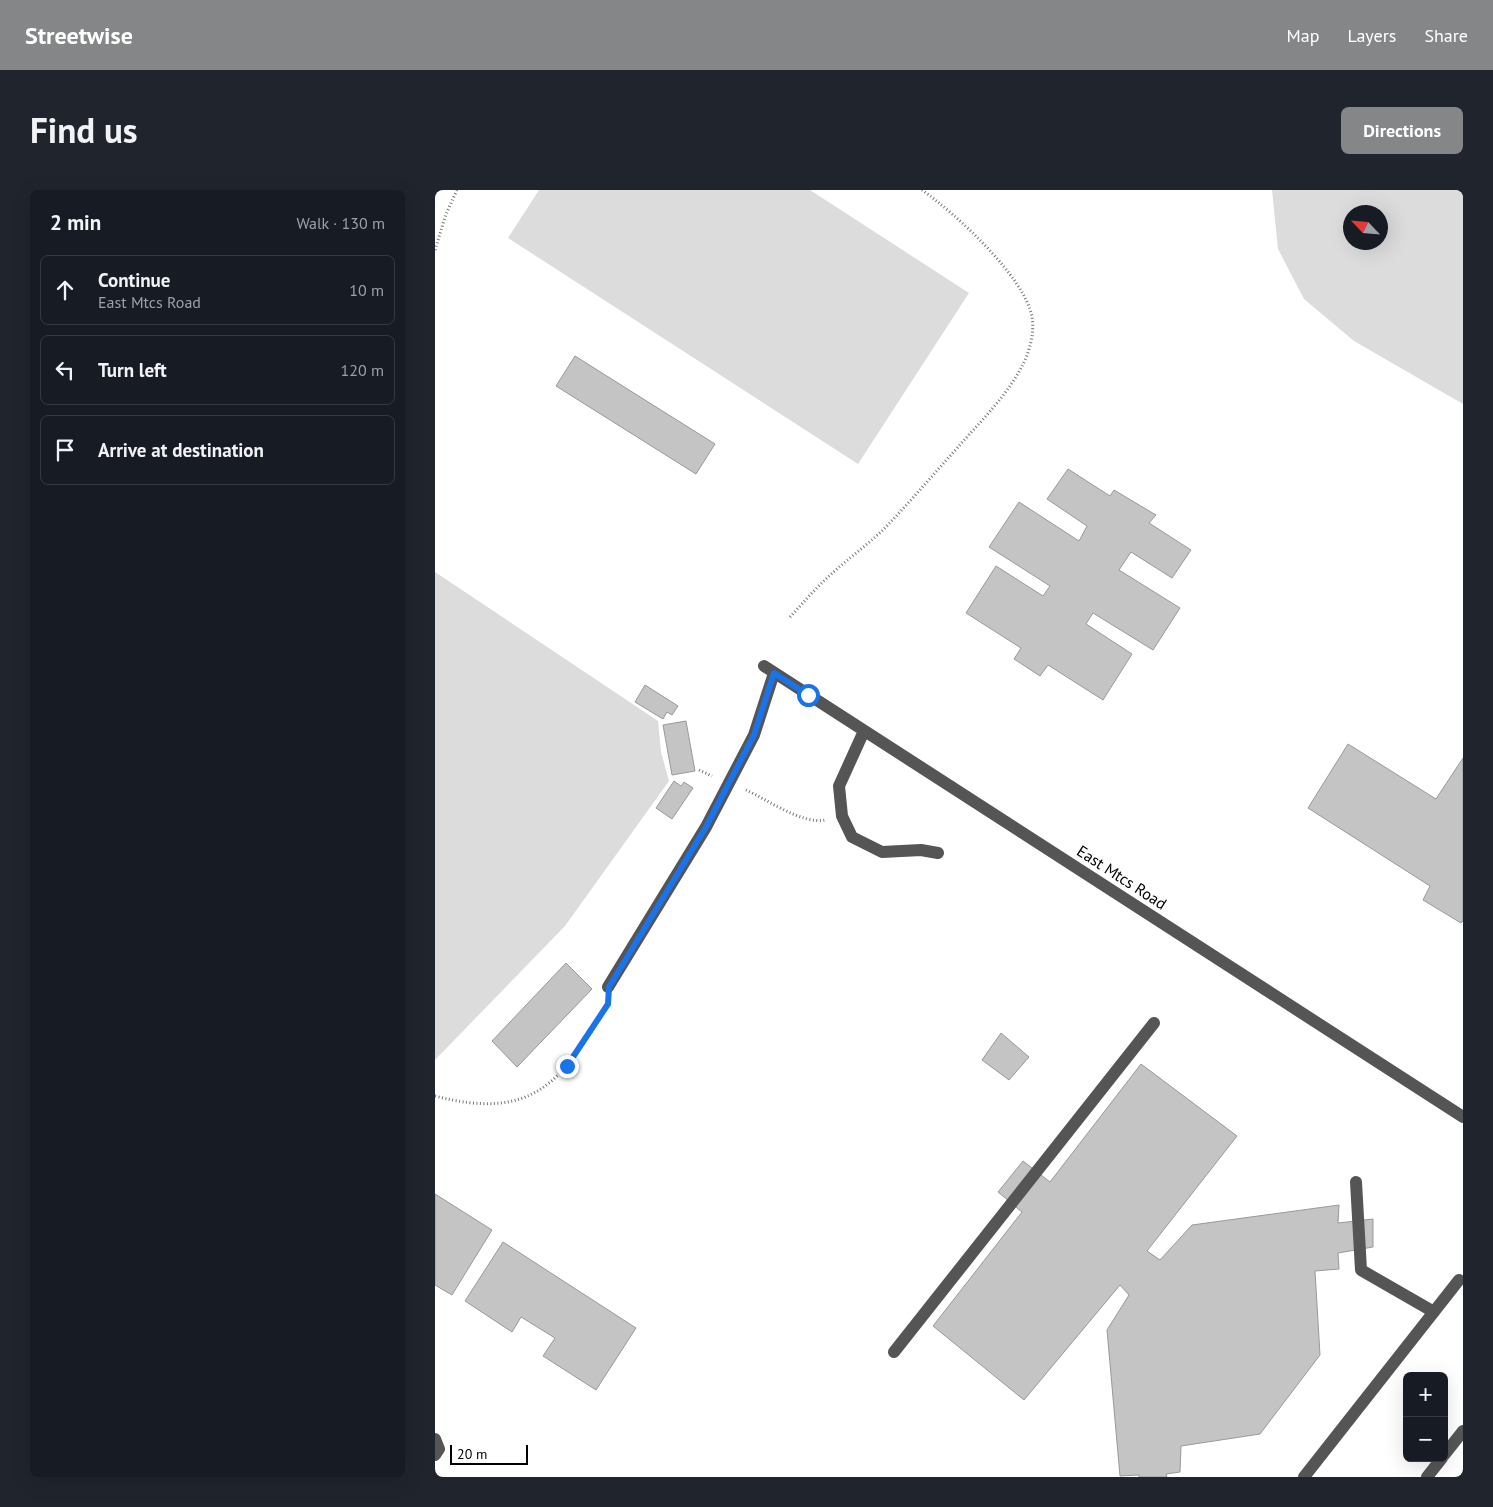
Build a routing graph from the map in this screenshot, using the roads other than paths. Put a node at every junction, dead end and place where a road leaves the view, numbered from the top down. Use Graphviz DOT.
graph roads {
  1 [pos="864,731"];
  2 [pos="937,853"];
  3 [pos="609,987"];
  4 [pos="1154,1023"];
  5 [pos="1463,1116"];
  6 [pos="1356,1182"];
  7 [pos="1459,1280"];
  8 [pos="1434,1312"];
  9 [pos="894,1352"];
  10 [pos="1463,1431"];
  11 [pos="435,1439"];
  12 [pos="1448,1450"];
  13 [pos="435,1455"];
  14 [pos="1439,1462"];
  15 [pos="1303,1477"];
  16 [pos="1427,1477"];
  1 -- 2 [label="street"];
  1 -- 3 [label="street, East Mtcs Road"];
  1 -- 5 [label="street, East Mtcs Road"];
  4 -- 9 [label="street"];
  6 -- 8 [label="street"];
  7 -- 8 [label="street"];
  8 -- 15 [label="street"];
  10 -- 12 [label="street"];
  11 -- 13 [label="street"];
  14 -- 16 [label="street"];
}
